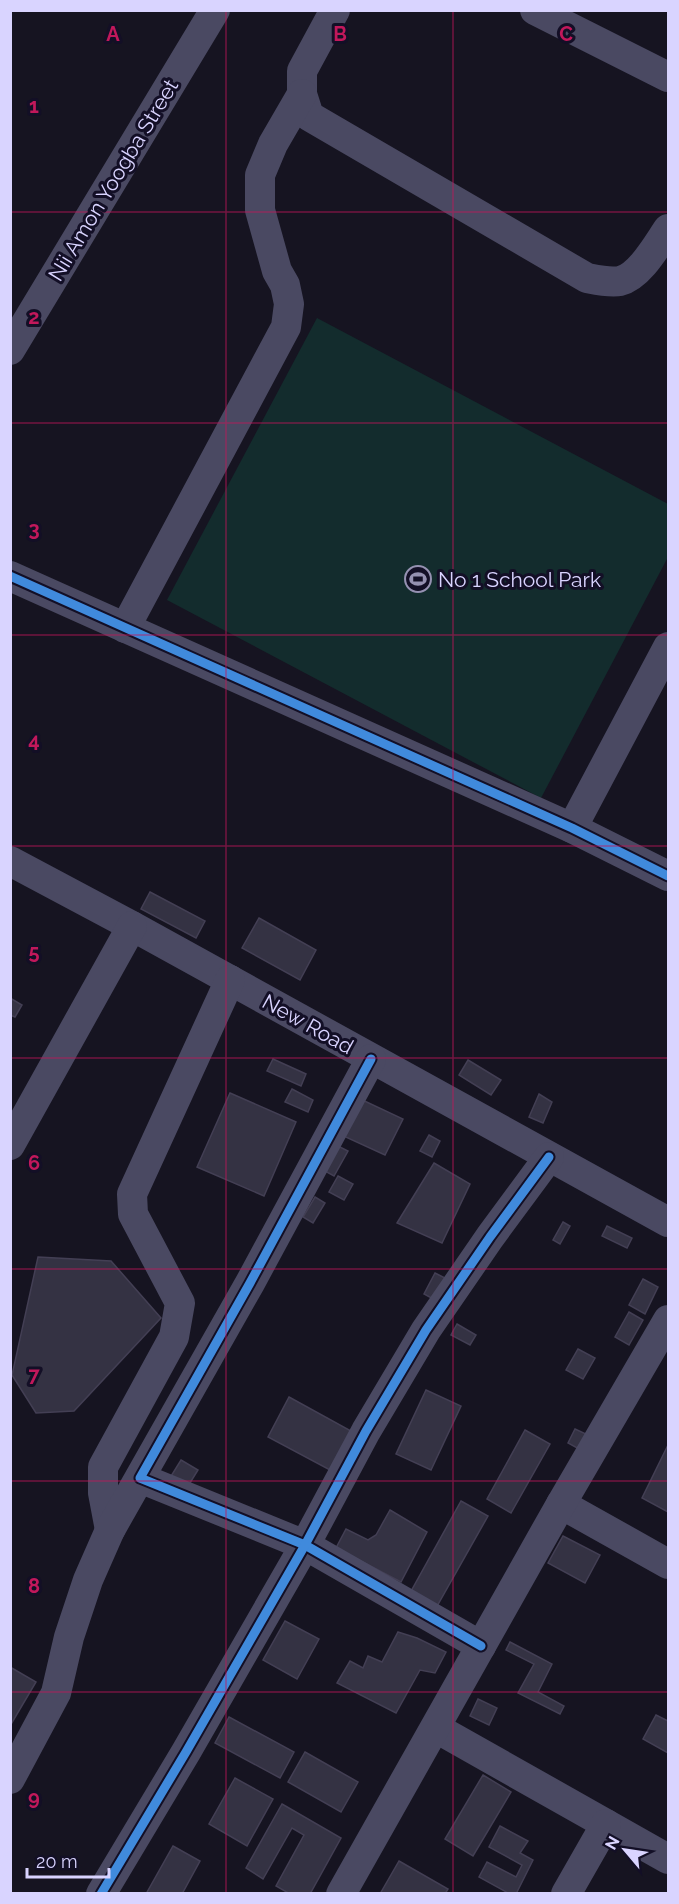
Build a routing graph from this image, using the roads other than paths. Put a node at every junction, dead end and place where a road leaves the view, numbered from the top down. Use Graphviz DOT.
graph roads {
  1 [pos="215,10"];
  2 [pos="335,10"];
  3 [pos="536,10"];
  4 [pos="669,77"];
  5 [pos="302,94"];
  6 [pos="669,229"];
  7 [pos="10,350"];
  8 [pos="10,576"];
  9 [pos="125,628"];
  10 [pos="669,647"];
  11 [pos="572,828"];
  12 [pos="10,861"];
  13 [pos="669,876"];
  14 [pos="132,926"];
  15 [pos="230,980"];
  16 [pos="371,1059"];
  17 [pos="10,1145"];
  18 [pos="549,1157"];
  19 [pos="669,1222"];
  20 [pos="669,1320"];
  21 [pos="140,1478"];
  22 [pos="561,1504"];
  23 [pos="110,1530"];
  24 [pos="305,1545"];
  25 [pos="669,1564"];
  26 [pos="481,1646"];
  27 [pos="436,1728"];
  28 [pos="10,1779"];
  29 [pos="606,1824"];
  30 [pos="669,1859"];
  31 [pos="101,1893"];
  32 [pos="341,1893"];
  33 [pos="566,1893"];
  1 -- 7 [label="street, Nii Amon Yoogba Street"];
  2 -- 5 [label="street"];
  3 -- 4 [label="street"];
  5 -- 6 [label="street"];
  5 -- 9 [label="street"];
  8 -- 9 [label="street"];
  9 -- 11 [label="street"];
  10 -- 11 [label="street"];
  11 -- 13 [label="street"];
  12 -- 14 [label="street, New Road"];
  14 -- 15 [label="street, New Road"];
  14 -- 17 [label="street"];
  15 -- 16 [label="street, New Road"];
  15 -- 23 [label="street"];
  16 -- 18 [label="street, New Road"];
  16 -- 21 [label="street"];
  18 -- 19 [label="street, New Road"];
  18 -- 24 [label="street"];
  20 -- 22 [label="street"];
  21 -- 23 [label="street"];
  21 -- 24 [label="street"];
  22 -- 25 [label="street"];
  22 -- 26 [label="street"];
  23 -- 28 [label="street"];
  24 -- 26 [label="street"];
  24 -- 31 [label="street"];
  26 -- 27 [label="street"];
  27 -- 29 [label="street"];
  27 -- 32 [label="street"];
  29 -- 30 [label="street"];
  29 -- 33 [label="street"];
}
